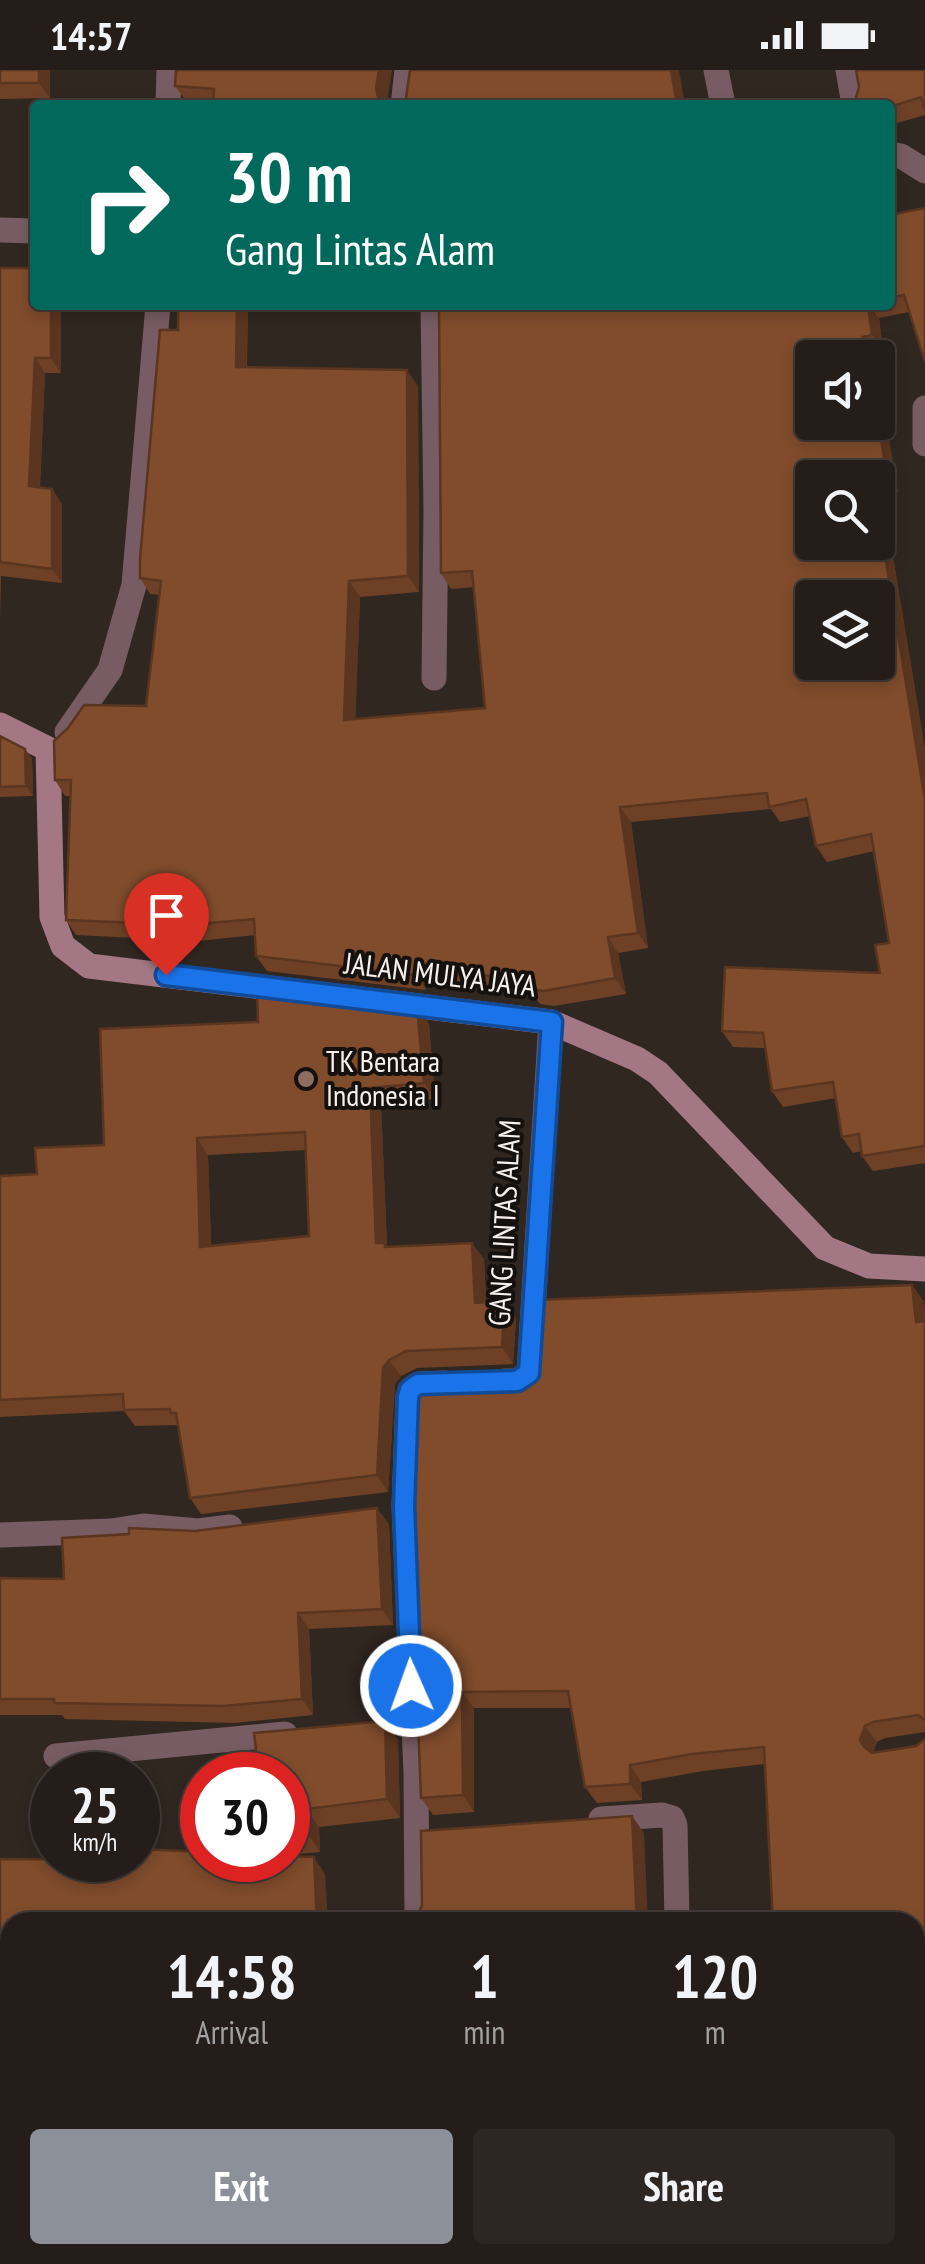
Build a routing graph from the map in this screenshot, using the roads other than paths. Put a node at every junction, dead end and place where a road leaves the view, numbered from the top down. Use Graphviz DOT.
graph roads {
  1 [pos="169,70"];
  2 [pos="407,70"];
  3 [pos="716,70"];
  4 [pos="848,70"];
  5 [pos="168,100"];
  6 [pos="403,100"];
  7 [pos="722,100"];
  8 [pos="853,100"];
  9 [pos="895,155"];
  10 [pos="925,171"];
  11 [pos="0,230"];
  12 [pos="30,230"];
  13 [pos="158,310"];
  14 [pos="433,310"];
  15 [pos="925,408"];
  16 [pos="925,444"];
  17 [pos="434,678"];
  18 [pos="0,725"];
  19 [pos="48,749"];
  20 [pos="552,1022"];
  21 [pos="925,1269"];
  22 [pos="254,1524"];
  23 [pos="0,1535"];
  24 [pos="314,1732"];
  25 [pos="99,1752"];
  26 [pos="568,1822"];
  27 [pos="418,1912"];
  28 [pos="676,1912"];
  1 -- 5 [label="street"];
  2 -- 6 [label="street"];
  3 -- 7 [label="street"];
  4 -- 8 [label="street"];
  9 -- 10 [label="street"];
  11 -- 12 [label="street"];
  13 -- 19 [label="street"];
  14 -- 17 [label="street"];
  15 -- 16 [label="street"];
  18 -- 19 [label="street"];
  19 -- 20 [label="street, JALAN MULYA JAYA"];
  20 -- 21 [label="street, JALAN MULYA JAYA"];
  20 -- 27 [label="street, GANG LINTAS ALAM"];
  22 -- 23 [label="street"];
  24 -- 25 [label="street"];
  26 -- 28 [label="street"];
}
